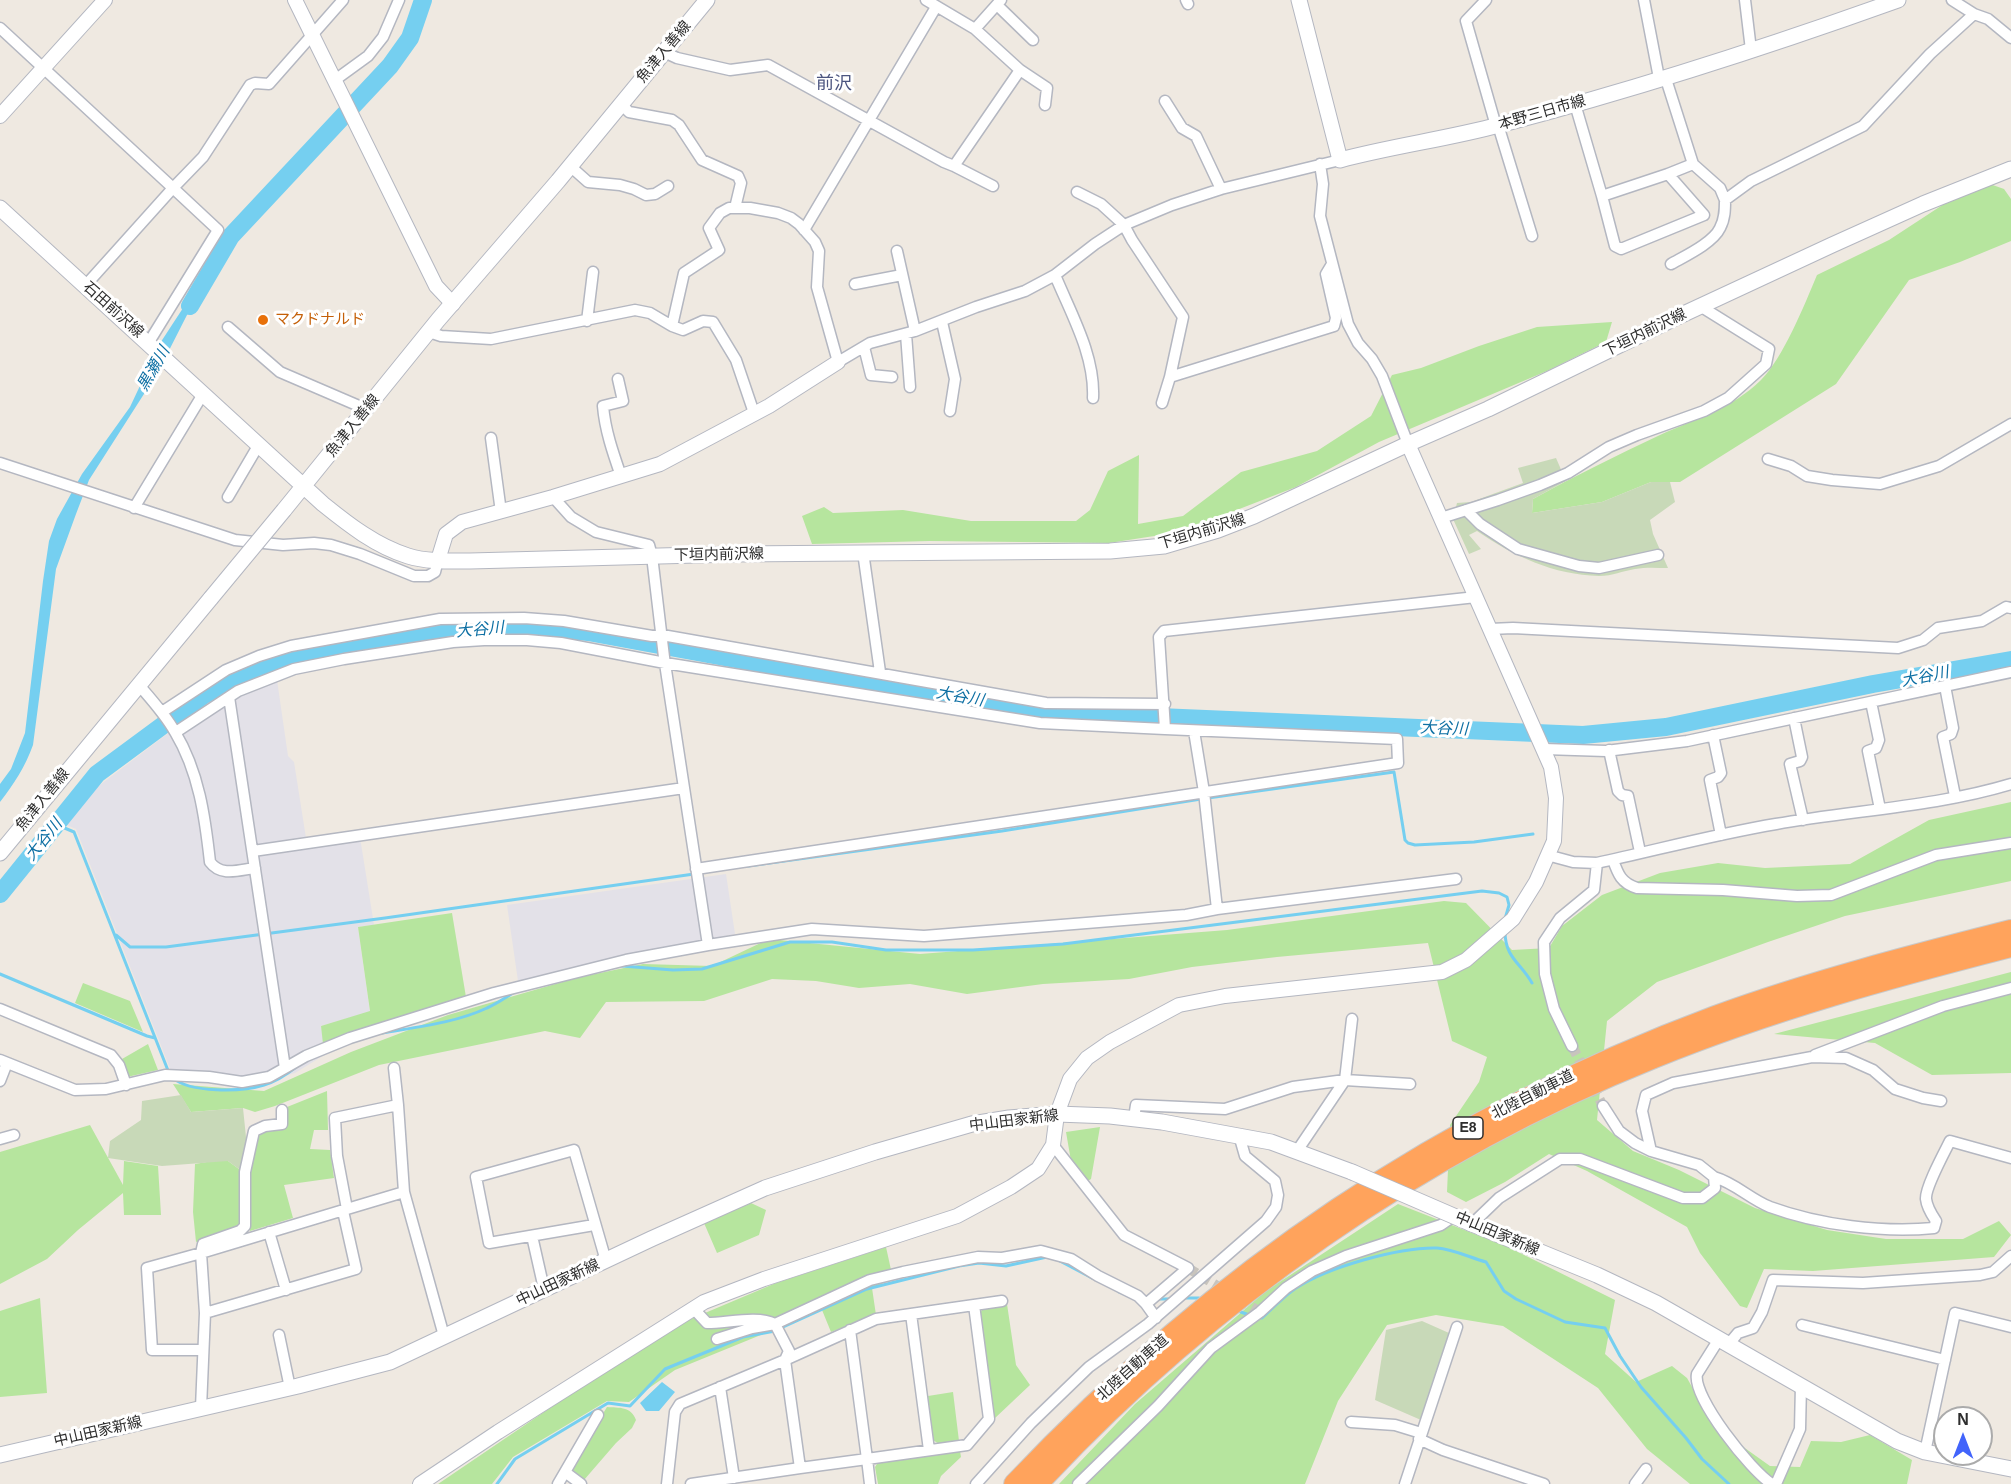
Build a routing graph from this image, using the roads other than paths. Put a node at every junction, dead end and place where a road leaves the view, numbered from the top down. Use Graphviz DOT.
graph roads {
  1 [pos="105,0"];
  2 [pos="295,0"];
  3 [pos="343,0"];
  4 [pos="399,0"];
  5 [pos="707,0"];
  6 [pos="926,0"];
  7 [pos="1299,0"];
  8 [pos="1486,0"];
  9 [pos="1644,0"];
  10 [pos="1745,0"];
  11 [pos="1898,0"];
  12 [pos="1952,0"];
  13 [pos="999,2"];
  14 [pos="936,6"];
  15 [pos="1974,14"];
  16 [pos="0,28"];
  17 [pos="975,29"];
  18 [pos="312,34"];
  19 [pos="2011,38"];
  20 [pos="1033,40"];
  21 [pos="1751,50"];
  22 [pos="664,52"];
  23 [pos="44,68"];
  24 [pos="1020,70"];
  25 [pos="1662,77"];
  26 [pos="338,86"];
  27 [pos="1166,101"];
  28 [pos="621,104"];
  29 [pos="1575,104"];
  30 [pos="1045,105"];
  31 [pos="2,109"];
  32 [pos="868,121"];
  33 [pos="1498,125"];
  34 [pos="1340,160"];
  35 [pos="1320,164"];
  36 [pos="1693,164"];
  37 [pos="570,166"];
  38 [pos="954,166"];
  39 [pos="2011,169"];
  40 [pos="1668,174"];
  41 [pos="668,186"];
  42 [pos="993,186"];
  43 [pos="173,188"];
  44 [pos="1221,189"];
  45 [pos="1077,192"];
  46 [pos="1602,196"];
  47 [pos="1725,200"];
  48 [pos="0,208"];
  49 [pos="735,208"];
  50 [pos="1124,225"];
  51 [pos="804,230"];
  52 [pos="1532,236"];
  53 [pos="897,251"];
  54 [pos="1332,264"];
  55 [pos="1671,264"];
  56 [pos="593,272"];
  57 [pos="902,275"];
  58 [pos="1055,275"];
  59 [pos="855,284"];
  60 [pos="85,286"];
  61 [pos="453,304"];
  62 [pos="1700,306"];
  63 [pos="587,321"];
  64 [pos="942,322"];
  65 [pos="672,326"];
  66 [pos="228,327"];
  67 [pos="429,332"];
  68 [pos="910,333"];
  69 [pos="149,342"];
  70 [pos="864,347"];
  71 [pos="838,363"];
  72 [pos="892,377"];
  73 [pos="1170,377"];
  74 [pos="618,379"];
  75 [pos="910,387"];
  76 [pos="203,394"];
  77 [pos="1093,398"];
  78 [pos="1162,403"];
  79 [pos="366,409"];
  80 [pos="950,411"];
  81 [pos="754,413"];
  82 [pos="2011,424"];
  83 [pos="491,438"];
  84 [pos="1408,444"];
  85 [pos="258,446"];
  86 [pos="1768,459"];
  87 [pos="0,463"];
  88 [pos="621,476"];
  89 [pos="304,487"];
  90 [pos="228,497"];
  91 [pos="553,497"];
  92 [pos="134,508"];
  93 [pos="1466,510"];
  94 [pos="501,512"];
  95 [pos="1441,518"];
  96 [pos="863,552"];
  97 [pos="1658,555"];
  98 [pos="652,556"];
  99 [pos="438,560"];
  100 [pos="1476,597"];
  101 [pos="2011,608"];
  102 [pos="1490,629"];
  103 [pos="662,638"];
  104 [pos="665,660"];
  105 [pos="880,672"];
  106 [pos="2011,672"];
  107 [pos="138,684"];
  108 [pos="1945,686"];
  109 [pos="229,697"];
  110 [pos="1871,702"];
  111 [pos="1165,704"];
  112 [pos="162,712"];
  113 [pos="1794,718"];
  114 [pos="1165,729"];
  115 [pos="1194,731"];
  116 [pos="176,732"];
  117 [pos="1713,735"];
  118 [pos="1544,749"];
  119 [pos="1609,750"];
  120 [pos="2011,784"];
  121 [pos="684,788"];
  122 [pos="1204,792"];
  123 [pos="1955,796"];
  124 [pos="1880,809"];
  125 [pos="1803,820"];
  126 [pos="1721,835"];
  127 [pos="2011,843"];
  128 [pos="253,851"];
  129 [pos="1640,852"];
  130 [pos="0,853"];
  131 [pos="1547,855"];
  132 [pos="1613,860"];
  133 [pos="1598,863"];
  134 [pos="255,868"];
  135 [pos="696,869"];
  136 [pos="1456,879"];
  137 [pos="1217,909"];
  138 [pos="2011,930"];
  139 [pos="708,945"];
  140 [pos="2011,947"];
  141 [pos="2011,987"];
  142 [pos="0,1009"];
  143 [pos="1352,1019"];
  144 [pos="1572,1046"];
  145 [pos="1812,1056"];
  146 [pos="3,1062"];
  147 [pos="285,1068"];
  148 [pos="394,1068"];
  149 [pos="1345,1080"];
  150 [pos="0,1081"];
  151 [pos="1410,1084"];
  152 [pos="126,1085"];
  153 [pos="1941,1101"];
  154 [pos="398,1105"];
  155 [pos="1603,1106"];
  156 [pos="282,1110"];
  157 [pos="1057,1114"];
  158 [pos="1134,1119"];
  159 [pos="14,1135"];
  160 [pos="1239,1135"];
  161 [pos="0,1139"];
  162 [pos="1053,1145"];
  163 [pos="1297,1151"];
  164 [pos="1651,1152"];
  165 [pos="2011,1158"];
  166 [pos="1714,1177"];
  167 [pos="404,1192"];
  168 [pos="345,1210"];
  169 [pos="1454,1216"];
  170 [pos="1472,1224"];
  171 [pos="594,1225"];
  172 [pos="269,1232"];
  173 [pos="532,1236"];
  174 [pos="201,1253"];
  175 [pos="2011,1256"];
  176 [pos="606,1261"];
  177 [pos="544,1289"];
  178 [pos="286,1290"];
  179 [pos="1002,1301"];
  180 [pos="1146,1304"];
  181 [pos="974,1305"];
  182 [pos="693,1308"];
  183 [pos="205,1313"];
  184 [pos="911,1314"];
  185 [pos="1156,1318"];
  186 [pos="775,1324"];
  187 [pos="1802,1325"];
  188 [pos="1457,1327"];
  189 [pos="2011,1327"];
  190 [pos="850,1330"];
  191 [pos="279,1335"];
  192 [pos="444,1336"];
  193 [pos="717,1340"];
  194 [pos="1723,1342"];
  195 [pos="203,1350"];
  196 [pos="785,1360"];
  197 [pos="1945,1360"];
  198 [pos="1801,1384"];
  199 [pos="720,1387"];
  200 [pos="290,1388"];
  201 [pos="201,1408"];
  202 [pos="598,1415"];
  203 [pos="1352,1422"];
  204 [pos="1420,1436"];
  205 [pos="929,1450"];
  206 [pos="1924,1452"];
  207 [pos="0,1455"];
  208 [pos="867,1459"];
  209 [pos="800,1468"];
  210 [pos="1646,1469"];
  211 [pos="2011,1469"];
  212 [pos="565,1472"];
  213 [pos="734,1478"];
  214 [pos="420,1484"];
  215 [pos="558,1484"];
  216 [pos="581,1484"];
  217 [pos="667,1484"];
  218 [pos="691,1484"];
  219 [pos="870,1484"];
  220 [pos="976,1484"];
  221 [pos="1014,1484"];
  222 [pos="1038,1484"];
  223 [pos="1078,1484"];
  224 [pos="1406,1484"];
  225 [pos="1544,1484"];
  226 [pos="1635,1484"];
  227 [pos="1772,1484"];
  228 [pos="1776,1484"];
  1 -- 23 [label="street"];
  2 -- 18 [label="street"];
  3 -- 18 [label="street"];
  4 -- 26 [label="street"];
  5 -- 22 [label="main road, 魚津入善線"];
  6 -- 14 [label="street"];
  7 -- 34 [label="main road"];
  8 -- 33 [label="street"];
  9 -- 25 [label="street"];
  10 -- 21 [label="street"];
  11 -- 21 [label="main road, 本野三日市線"];
  12 -- 15 [label="street"];
  13 -- 17 [label="street"];
  13 -- 20 [label="street"];
  14 -- 17 [label="street"];
  14 -- 32 [label="street"];
  15 -- 19 [label="street"];
  15 -- 47 [label="street"];
  16 -- 23 [label="street"];
  17 -- 24 [label="street"];
  18 -- 26 [label="street"];
  18 -- 43 [label="street"];
  21 -- 25 [label="main road, 本野三日市線"];
  22 -- 28 [label="main road, 魚津入善線"];
  22 -- 32 [label="street"];
  23 -- 31 [label="street"];
  23 -- 43 [label="street"];
  24 -- 30 [label="street"];
  24 -- 38 [label="street"];
  25 -- 29 [label="main road, 本野三日市線"];
  25 -- 36 [label="street"];
  26 -- 61 [label="street"];
  27 -- 44 [label="street"];
  28 -- 37 [label="main road, 魚津入善線"];
  28 -- 49 [label="street"];
  29 -- 33 [label="main road, 本野三日市線"];
  29 -- 46 [label="street"];
  32 -- 38 [label="street"];
  32 -- 51 [label="street"];
  33 -- 34 [label="main road, 本野三日市線"];
  33 -- 52 [label="street"];
  34 -- 35 [label="street"];
  35 -- 44 [label="street"];
  35 -- 54 [label="street"];
  36 -- 40 [label="street"];
  36 -- 47 [label="street"];
  37 -- 41 [label="street"];
  37 -- 61 [label="main road, 魚津入善線"];
  38 -- 42 [label="street"];
  39 -- 62 [label="main road, 下垣内前沢線"];
  40 -- 46 [label="street"];
  40 -- 46 [label="street"];
  43 -- 60 [label="street"];
  43 -- 69 [label="street"];
  44 -- 50 [label="street"];
  45 -- 50 [label="street"];
  47 -- 55 [label="street"];
  48 -- 60 [label="main road, 石田前沢線"];
  49 -- 51 [label="street"];
  49 -- 65 [label="street"];
  50 -- 58 [label="street"];
  50 -- 73 [label="street"];
  51 -- 71 [label="street"];
  53 -- 57 [label="street"];
  54 -- 73 [label="street"];
  54 -- 84 [label="street"];
  56 -- 63 [label="street"];
  57 -- 59 [label="street"];
  57 -- 68 [label="street"];
  58 -- 64 [label="street"];
  58 -- 77 [label="street"];
  60 -- 69 [label="main road, 石田前沢線"];
  61 -- 67 [label="main road, 魚津入善線"];
  62 -- 84 [label="main road, 下垣内前沢線"];
  62 -- 93 [label="street"];
  63 -- 65 [label="street"];
  63 -- 67 [label="street"];
  64 -- 68 [label="street"];
  64 -- 80 [label="street"];
  65 -- 81 [label="street"];
  66 -- 79 [label="street"];
  67 -- 79 [label="main road, 魚津入善線"];
  68 -- 70 [label="street"];
  68 -- 75 [label="street"];
  69 -- 76 [label="main road, 石田前沢線"];
  70 -- 71 [label="street"];
  70 -- 72 [label="street"];
  71 -- 81 [label="street"];
  73 -- 78 [label="street"];
  74 -- 88 [label="street"];
  76 -- 85 [label="main road, 石田前沢線"];
  76 -- 92 [label="street"];
  79 -- 89 [label="main road, 魚津入善線"];
  81 -- 88 [label="street"];
  82 -- 86 [label="street"];
  83 -- 94 [label="street"];
  84 -- 95 [label="street"];
  84 -- 96 [label="main road, 下垣内前沢線"];
  85 -- 89 [label="main road, 石田前沢線"];
  85 -- 90 [label="street"];
  87 -- 92 [label="street"];
  88 -- 91 [label="street"];
  89 -- 99 [label="main road, 下垣内前沢線"];
  89 -- 107 [label="main road, 魚津入善線, bridge"];
  91 -- 94 [label="street"];
  91 -- 98 [label="street"];
  92 -- 99 [label="street"];
  93 -- 95 [label="street"];
  93 -- 97 [label="street"];
  94 -- 99 [label="street"];
  95 -- 100 [label="street"];
  96 -- 98 [label="main road, 下垣内前沢線"];
  96 -- 105 [label="street"];
  98 -- 99 [label="main road, 下垣内前沢線"];
  98 -- 103 [label="street"];
  100 -- 102 [label="street"];
  100 -- 111 [label="street"];
  101 -- 102 [label="street"];
  102 -- 118 [label="street"];
  103 -- 104 [label="street"];
  103 -- 105 [label="street"];
  103 -- 112 [label="street"];
  104 -- 109 [label="street"];
  104 -- 114 [label="street"];
  104 -- 121 [label="street"];
  105 -- 111 [label="street"];
  106 -- 108 [label="street"];
  107 -- 112 [label="street"];
  107 -- 130 [label="main road, 魚津入善線"];
  108 -- 110 [label="street"];
  108 -- 123 [label="street"];
  109 -- 116 [label="street"];
  109 -- 128 [label="street"];
  110 -- 113 [label="street"];
  110 -- 124 [label="street"];
  111 -- 114 [label="street"];
  112 -- 116 [label="street"];
  113 -- 117 [label="street"];
  113 -- 125 [label="street"];
  114 -- 115 [label="street"];
  115 -- 122 [label="street"];
  115 -- 122 [label="street"];
  116 -- 134 [label="street"];
  117 -- 119 [label="street"];
  117 -- 126 [label="street"];
  118 -- 119 [label="street"];
  118 -- 131 [label="street"];
  119 -- 129 [label="street"];
  120 -- 123 [label="street"];
  121 -- 128 [label="street"];
  121 -- 135 [label="street"];
  122 -- 135 [label="street"];
  122 -- 137 [label="street"];
  123 -- 124 [label="street"];
  124 -- 125 [label="street"];
  125 -- 126 [label="street"];
  126 -- 129 [label="street"];
  127 -- 132 [label="street"];
  128 -- 134 [label="street"];
  129 -- 132 [label="street"];
  131 -- 133 [label="street"];
  131 -- 157 [label="street"];
  132 -- 133 [label="street"];
  133 -- 144 [label="street"];
  134 -- 147 [label="street"];
  135 -- 139 [label="street"];
  136 -- 137 [label="street"];
  137 -- 139 [label="street"];
  138 -- 221 [label="highway, 北陸自動車道 / E8"];
  139 -- 147 [label="street"];
  140 -- 222 [label="highway, 北陸自動車道 / E8"];
  141 -- 145 [label="street"];
  142 -- 152 [label="street"];
  143 -- 149 [label="street"];
  145 -- 153 [label="street"];
  145 -- 164 [label="street"];
  146 -- 150 [label="street"];
  146 -- 152 [label="street"];
  147 -- 152 [label="street"];
  148 -- 154 [label="street"];
  149 -- 151 [label="street"];
  149 -- 158 [label="street"];
  149 -- 163 [label="street"];
  154 -- 167 [label="street"];
  154 -- 168 [label="street"];
  155 -- 164 [label="street"];
  156 -- 174 [label="street"];
  157 -- 158 [label="main road, 中山田家新線"];
  157 -- 162 [label="street"];
  157 -- 176 [label="main road, 中山田家新線"];
  158 -- 160 [label="main road, 中山田家新線"];
  159 -- 161 [label="street"];
  160 -- 163 [label="main road, 中山田家新線"];
  160 -- 185 [label="street"];
  162 -- 180 [label="street"];
  162 -- 182 [label="street"];
  163 -- 169 [label="main road, 中山田家新線, bridge"];
  164 -- 166 [label="street"];
  165 -- 166 [label="street"];
  166 -- 170 [label="street"];
  167 -- 168 [label="street"];
  167 -- 192 [label="street"];
  168 -- 172 [label="street"];
  168 -- 178 [label="street"];
  169 -- 170 [label="main road, 中山田家新線, bridge"];
  169 -- 223 [label="street"];
  170 -- 194 [label="main road, 中山田家新線"];
  171 -- 173 [label="street"];
  171 -- 173 [label="street"];
  171 -- 176 [label="street"];
  172 -- 174 [label="street"];
  172 -- 178 [label="street"];
  173 -- 177 [label="street"];
  174 -- 183 [label="street"];
  174 -- 195 [label="street"];
  175 -- 194 [label="street"];
  176 -- 177 [label="main road, 中山田家新線"];
  177 -- 192 [label="main road, 中山田家新線"];
  178 -- 183 [label="street"];
  179 -- 181 [label="street"];
  180 -- 185 [label="street"];
  180 -- 186 [label="street"];
  181 -- 184 [label="street"];
  181 -- 205 [label="street"];
  182 -- 186 [label="street"];
  182 -- 214 [label="street"];
  183 -- 195 [label="street"];
  184 -- 190 [label="street"];
  184 -- 205 [label="street"];
  185 -- 220 [label="street"];
  186 -- 193 [label="street"];
  186 -- 196 [label="street"];
  187 -- 197 [label="street"];
  188 -- 204 [label="street"];
  189 -- 197 [label="street"];
  190 -- 196 [label="street"];
  190 -- 208 [label="street"];
  191 -- 200 [label="street"];
  192 -- 200 [label="main road, 中山田家新線"];
  194 -- 198 [label="main road, 中山田家新線"];
  194 -- 227 [label="street"];
  195 -- 201 [label="street"];
  196 -- 199 [label="street"];
  196 -- 209 [label="street"];
  197 -- 206 [label="street"];
  198 -- 206 [label="main road, 中山田家新線"];
  198 -- 228 [label="street"];
  199 -- 213 [label="street"];
  199 -- 217 [label="street"];
  200 -- 201 [label="main road, 中山田家新線"];
  201 -- 207 [label="main road, 中山田家新線"];
  202 -- 212 [label="street"];
  203 -- 204 [label="street"];
  204 -- 224 [label="street"];
  204 -- 225 [label="street"];
  205 -- 208 [label="street"];
  206 -- 211 [label="main road, 中山田家新線"];
  208 -- 209 [label="street"];
  208 -- 219 [label="street"];
  209 -- 213 [label="street"];
  210 -- 226 [label="street"];
  212 -- 215 [label="street"];
  212 -- 216 [label="street"];
  213 -- 218 [label="street"];
}
